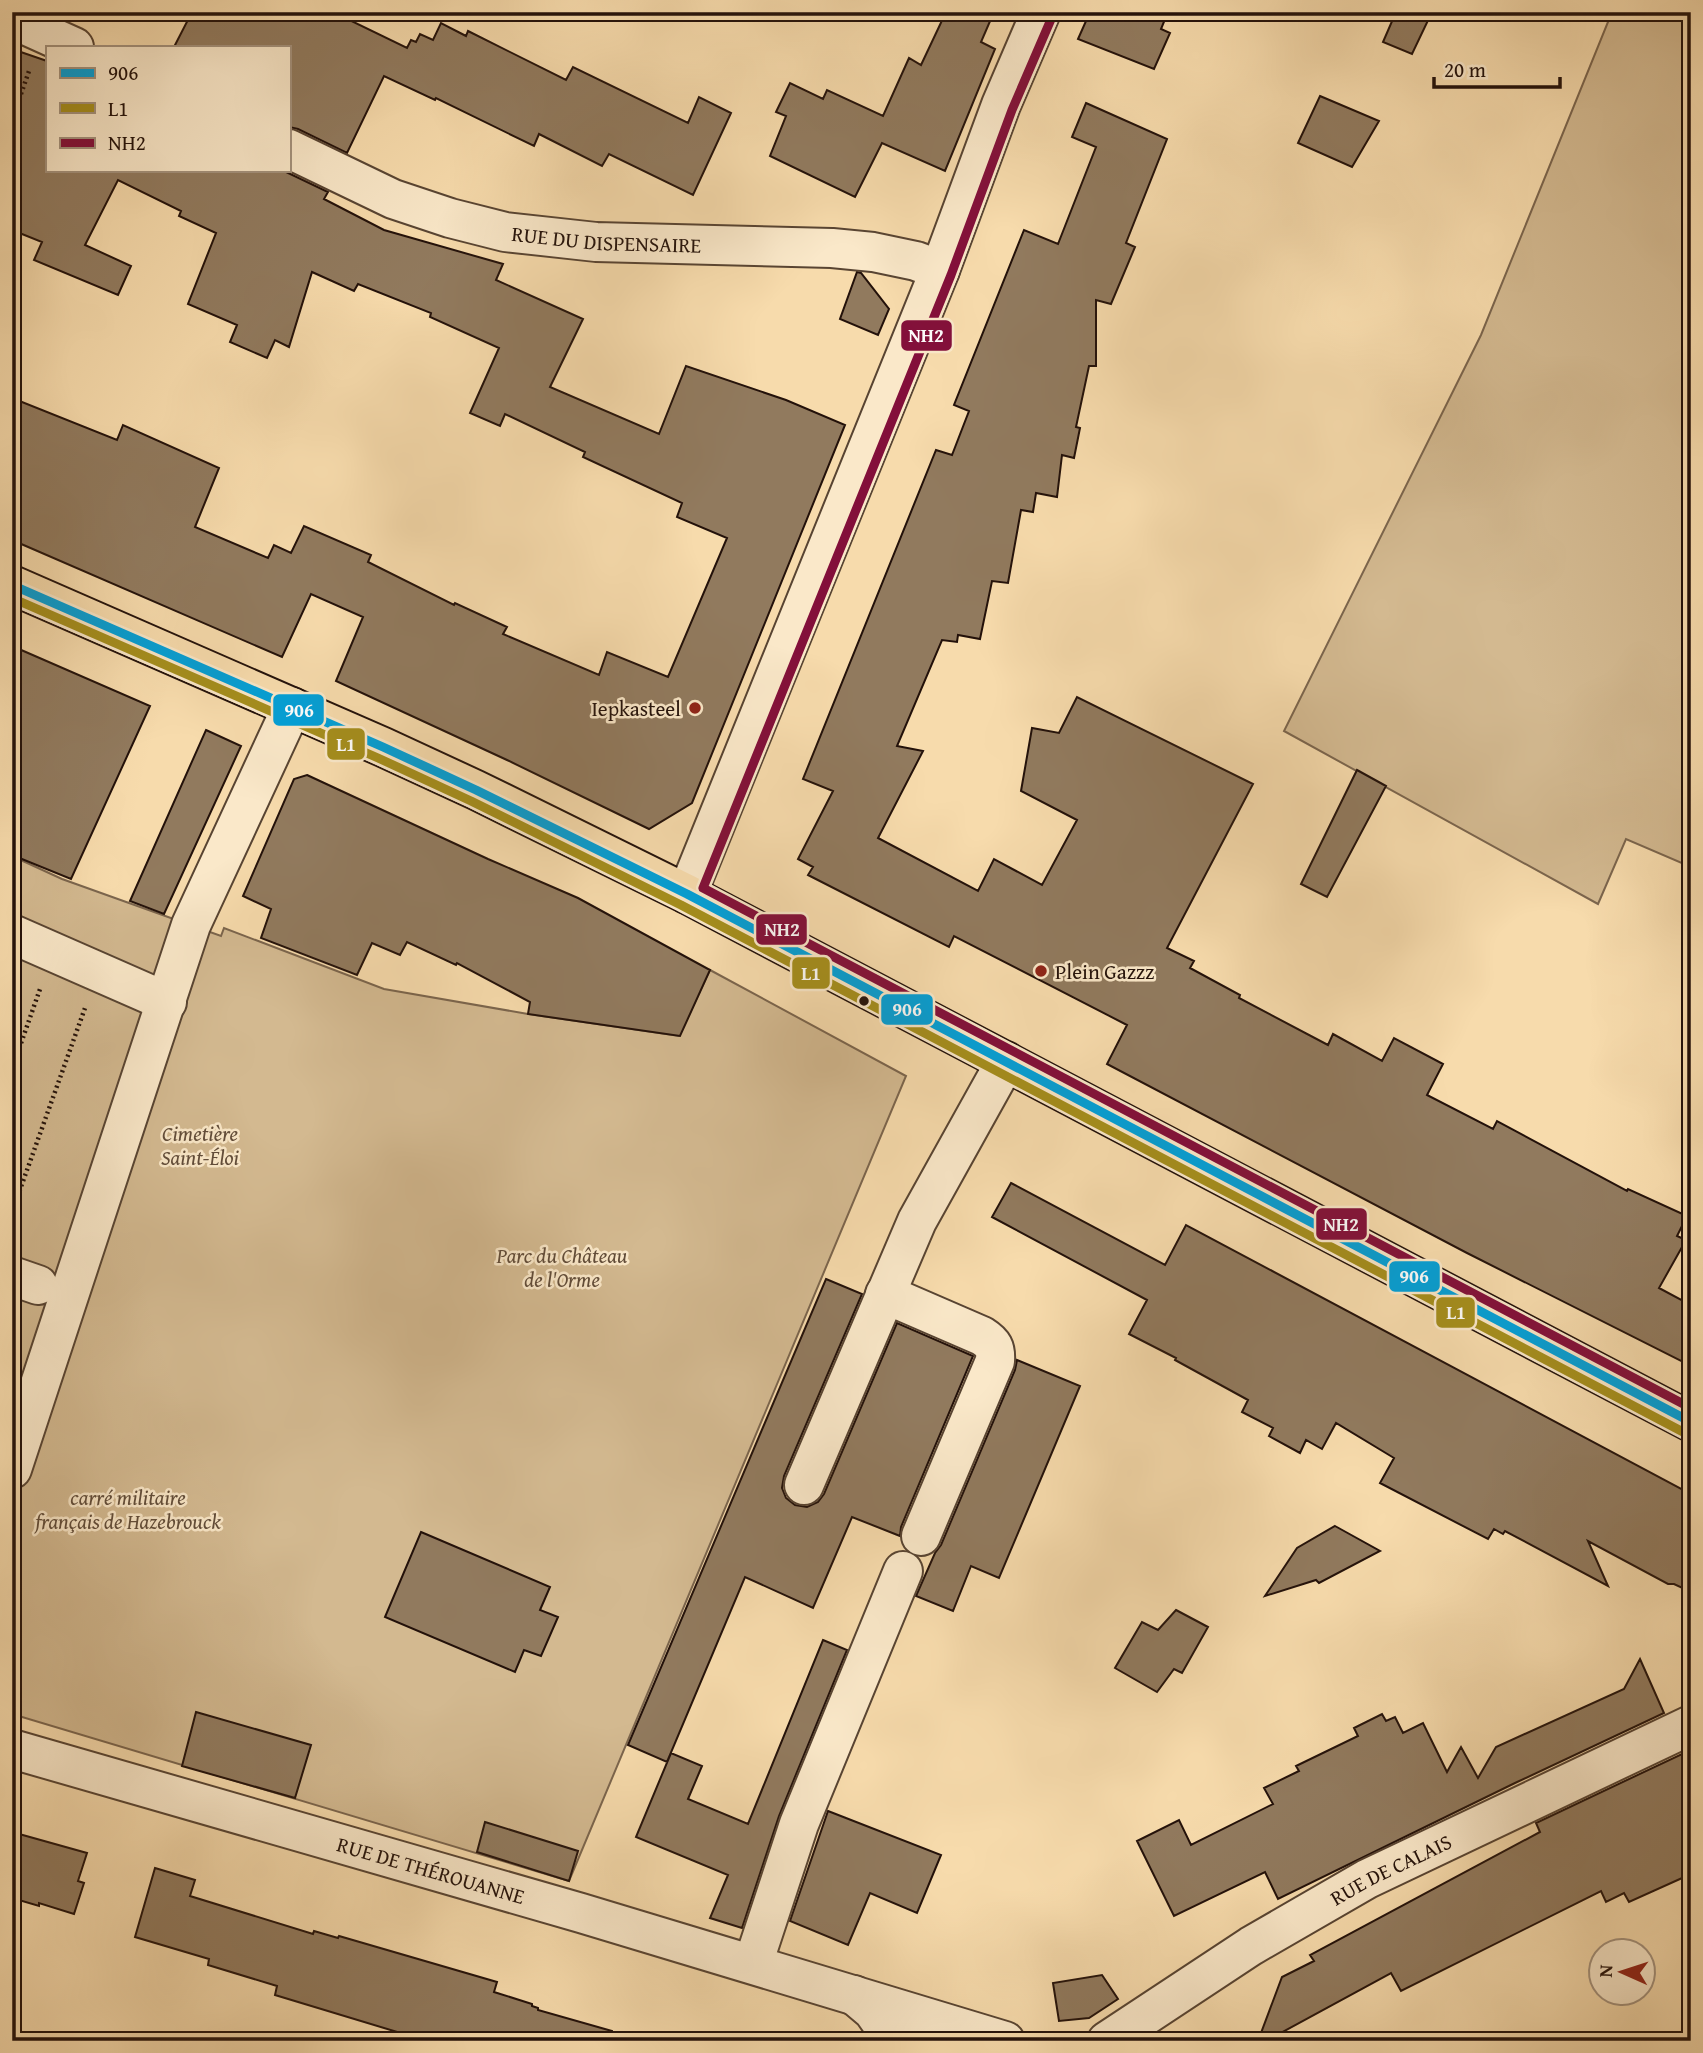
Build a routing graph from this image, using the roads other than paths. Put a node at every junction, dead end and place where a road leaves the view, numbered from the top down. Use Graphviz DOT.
graph roads {
  1 [pos="1041,12"];
  2 [pos="290,149"];
  3 [pos="940,270"];
  4 [pos="12,585"];
  5 [pos="292,707"];
  6 [pos="687,894"];
  7 [pos="12,934"];
  8 [pos="167,1002"];
  9 [pos="1006,1061"];
  10 [pos="45,1287"];
  11 [pos="885,1294"];
  12 [pos="1691,1422"];
  13 [pos="12,1469"];
  14 [pos="804,1485"];
  15 [pos="922,1536"];
  16 [pos="903,1571"];
  17 [pos="1691,1725"];
  18 [pos="12,1749"];
  19 [pos="753,1964"];
  20 [pos="849,1992"];
  21 [pos="1111,2040"];
  22 [pos="894,2041"];
  23 [pos="1005,2041"];
  1 -- 3 [label="street"];
  2 -- 3 [label="street, RUE DU DISPENSAIRE"];
  3 -- 6 [label="street"];
  4 -- 5 [label="main road"];
  5 -- 6 [label="main road"];
  5 -- 8 [label="street"];
  6 -- 9 [label="main road"];
  7 -- 8 [label="street"];
  8 -- 10 [label="street"];
  9 -- 11 [label="street"];
  9 -- 12 [label="main road"];
  10 -- 13 [label="street"];
  11 -- 14 [label="street"];
  11 -- 15 [label="street"];
  16 -- 19 [label="street"];
  17 -- 21 [label="street, RUE DE CALAIS"];
  18 -- 19 [label="street, RUE DE THÉROUANNE"];
  19 -- 20 [label="street, RUE DE THÉROUANNE"];
  20 -- 22 [label="street, RUE DE THÉROUANNE"];
  20 -- 23 [label="street, RUE DE THÉROUANNE"];
}
